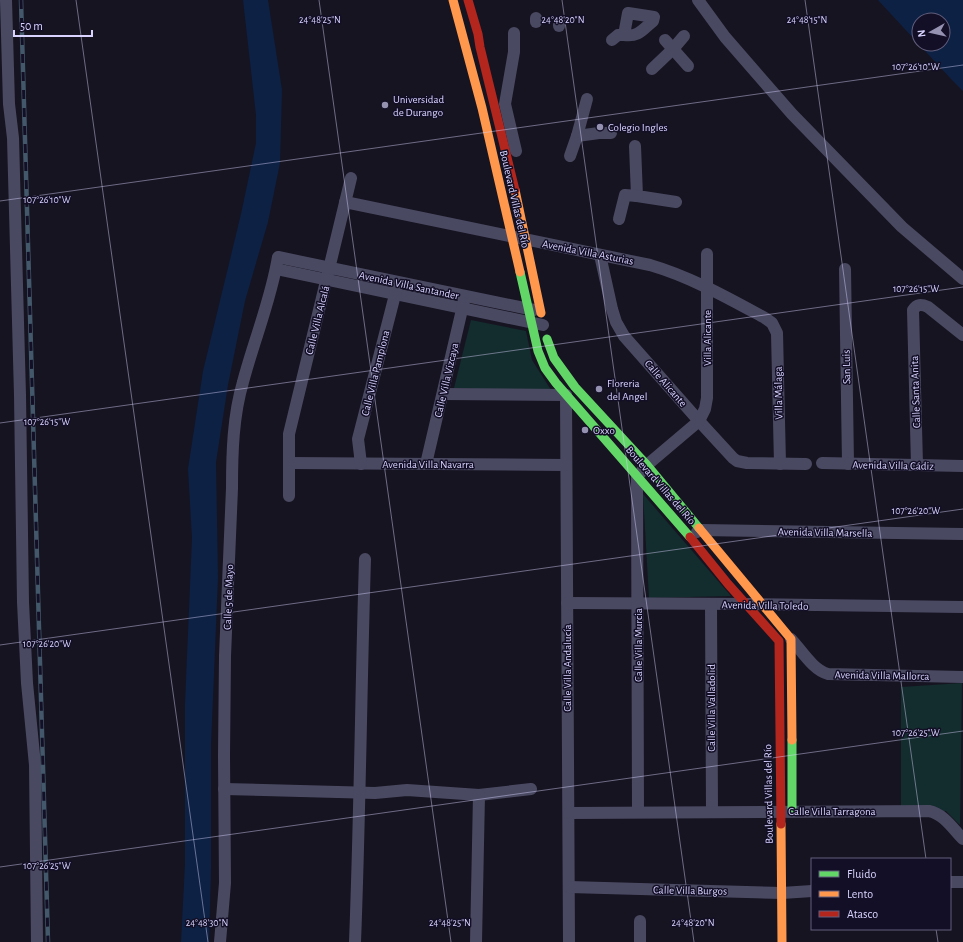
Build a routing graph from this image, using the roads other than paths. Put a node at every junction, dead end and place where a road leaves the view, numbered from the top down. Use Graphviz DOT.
graph roads {
  1 [pos="6,0"];
  2 [pos="453,0"];
  3 [pos="468,0"];
  4 [pos="698,0"];
  5 [pos="514,33"];
  6 [pos="624,35"];
  7 [pos="684,36"];
  8 [pos="612,40"];
  9 [pos="665,40"];
  10 [pos="673,49"];
  11 [pos="688,66"];
  12 [pos="652,69"];
  13 [pos="587,99"];
  14 [pos="611,133"];
  15 [pos="577,136"];
  16 [pos="635,146"];
  17 [pos="516,151"];
  18 [pos="570,156"];
  19 [pos="351,178"];
  20 [pos="637,196"];
  21 [pos="345,202"];
  22 [pos="676,202"];
  23 [pos="619,219"];
  24 [pos="512,237"];
  25 [pos="526,240"];
  26 [pos="707,254"];
  27 [pos="600,255"];
  28 [pos="277,263"];
  29 [pos="845,269"];
  30 [pos="328,274"];
  31 [pos="963,279"];
  32 [pos="707,287"];
  33 [pos="397,288"];
  34 [pos="466,296"];
  35 [pos="463,309"];
  36 [pos="529,309"];
  37 [pos="541,312"];
  38 [pos="537,324"];
  39 [pos="772,324"];
  40 [pos="963,336"];
  41 [pos="570,391"];
  42 [pos="443,394"];
  43 [pos="699,421"];
  44 [pos="289,463"];
  45 [pos="822,463"];
  46 [pos="360,464"];
  47 [pos="426,464"];
  48 [pos="780,464"];
  49 [pos="806,464"];
  50 [pos="848,464"];
  51 [pos="566,465"];
  52 [pos="647,465"];
  53 [pos="917,465"];
  54 [pos="963,466"];
  55 [pos="637,477"];
  56 [pos="289,496"];
  57 [pos="700,530"];
  58 [pos="963,534"];
  59 [pos="690,538"];
  60 [pos="365,559"];
  61 [pos="567,603"];
  62 [pos="638,603"];
  63 [pos="711,604"];
  64 [pos="747,604"];
  65 [pos="762,604"];
  66 [pos="963,608"];
  67 [pos="791,639"];
  68 [pos="963,677"];
  69 [pos="224,789"];
  70 [pos="531,789"];
  71 [pos="360,792"];
  72 [pos="479,795"];
  73 [pos="638,812"];
  74 [pos="712,812"];
  75 [pos="569,813"];
  76 [pos="788,814"];
  77 [pos="963,840"];
  78 [pos="951,882"];
  79 [pos="963,882"];
  80 [pos="569,887"];
  81 [pos="811,891"];
  82 [pos="790,892"];
  83 [pos="640,921"];
  84 [pos="37,942"];
  85 [pos="220,942"];
  86 [pos="356,942"];
  87 [pos="476,942"];
  88 [pos="569,942"];
  89 [pos="640,942"];
  90 [pos="782,942"];
  1 -- 84 [label="street"];
  2 -- 24 [label="street, Boulevard Villas del Río"];
  3 -- 25 [label="street, Boulevard Villas del Río"];
  4 -- 31 [label="street"];
  5 -- 17 [label="street"];
  6 -- 8 [label="street"];
  7 -- 10 [label="street"];
  9 -- 10 [label="street"];
  10 -- 11 [label="street"];
  10 -- 12 [label="street"];
  13 -- 15 [label="street"];
  14 -- 15 [label="street"];
  15 -- 18 [label="street"];
  16 -- 20 [label="street"];
  19 -- 21 [label="street, Calle Villa Alcalá"];
  20 -- 22 [label="street"];
  20 -- 23 [label="street"];
  21 -- 24 [label="street, Avenida Villa Asturias"];
  21 -- 30 [label="street, Calle Villa Alcalá"];
  24 -- 25 [label="street, Avenida Villa Asturias"];
  24 -- 36 [label="street, Boulevard Villas del Río"];
  25 -- 27 [label="street, Avenida Villa Asturias"];
  25 -- 37 [label="street, Boulevard Villas del Río"];
  26 -- 32 [label="street, Villa Alicante"];
  27 -- 32 [label="street, Avenida Villa Asturias"];
  27 -- 43 [label="street, Calle Alicante"];
  28 -- 30 [label="street, Avenida Villa Santander"];
  28 -- 69 [label="street, Calle 5 de Mayo"];
  29 -- 50 [label="street, San Luis"];
  30 -- 33 [label="street, Avenida Villa Santander"];
  30 -- 44 [label="street, Calle Villa Alcalá"];
  32 -- 39 [label="street, Avenida Villa Asturias"];
  32 -- 43 [label="street, Villa Alicante"];
  33 -- 34 [label="street, Avenida Villa Santander"];
  33 -- 35 [label="street"];
  33 -- 46 [label="street, Calle Villa Pamplona"];
  34 -- 35 [label="street, Calle Villa Vizcaya"];
  34 -- 36 [label="street, Avenida Villa Santander"];
  35 -- 38 [label="street"];
  35 -- 42 [label="street, Calle Villa Vizcaya"];
  36 -- 37 [label="street, Avenida Villa Santander"];
  36 -- 38 [label="street, Boulevard Villas del Río"];
  37 -- 38 [label="street, Boulevard Villas del Río"];
  38 -- 41 [label="street, Boulevard Villas del Río"];
  39 -- 48 [label="street, Villa Málaga"];
  40 -- 53 [label="street, Calle Santa Anita"];
  41 -- 42 [label="street"];
  41 -- 51 [label="street, Calle Villa Andalucía"];
  41 -- 52 [label="street, Boulevard Villas del Río"];
  41 -- 55 [label="street, Boulevard Villas del Río"];
  42 -- 47 [label="street, Calle Villa Vizcaya"];
  43 -- 48 [label="street, Calle Alicante"];
  43 -- 52 [label="street"];
  44 -- 46 [label="street, Avenida Villa Navarra"];
  44 -- 56 [label="street, Calle Villa Alcalá"];
  45 -- 50 [label="street, Avenida Villa Cádiz"];
  46 -- 47 [label="street, Avenida Villa Navarra"];
  47 -- 51 [label="street, Avenida Villa Navarra"];
  48 -- 49 [label="street"];
  50 -- 53 [label="street, Avenida Villa Cádiz"];
  51 -- 61 [label="street, Calle Villa Andalucía"];
  52 -- 55 [label="street"];
  52 -- 57 [label="street, Boulevard Villas del Río"];
  53 -- 54 [label="street, Avenida Villa Cádiz"];
  55 -- 59 [label="street, Boulevard Villas del Río"];
  55 -- 62 [label="street, Calle Villa Murcia"];
  57 -- 58 [label="street, Avenida Villa Marsella"];
  57 -- 59 [label="street"];
  57 -- 65 [label="street, Boulevard Villas del Río"];
  59 -- 64 [label="street, Boulevard Villas del Río"];
  60 -- 71 [label="street"];
  61 -- 62 [label="street, Avenida Villa Toledo"];
  61 -- 75 [label="street, Calle Villa Andalucía"];
  62 -- 63 [label="street, Avenida Villa Toledo"];
  62 -- 73 [label="street, Calle Villa Murcia"];
  63 -- 64 [label="street, Avenida Villa Toledo"];
  63 -- 74 [label="street, Calle Villa Valladolid"];
  64 -- 65 [label="street, Avenida Villa Toledo"];
  64 -- 76 [label="street, Boulevard Villas del Río"];
  65 -- 66 [label="street, Avenida Villa Toledo"];
  65 -- 67 [label="street, Boulevard Villas del Río"];
  67 -- 68 [label="street, Avenida Villa Mallorca"];
  67 -- 76 [label="street, Boulevard Villas del Río"];
  69 -- 71 [label="street"];
  69 -- 85 [label="street, Calle 5 de Mayo"];
  70 -- 72 [label="street"];
  71 -- 72 [label="street"];
  71 -- 86 [label="street"];
  72 -- 87 [label="street"];
  73 -- 74 [label="street, Calle Villa Tarragona"];
  73 -- 75 [label="street, Calle Villa Tarragona"];
  74 -- 76 [label="street, Calle Villa Tarragona"];
  75 -- 80 [label="street, Calle Villa Andalucía"];
  76 -- 77 [label="street, Calle Villa Tarragona"];
  76 -- 82 [label="street, Boulevard Villas del Río"];
  78 -- 79 [label="street"];
  80 -- 82 [label="street, Calle Villa Burgos"];
  80 -- 88 [label="street, Calle Villa Andalucía"];
  81 -- 82 [label="street, Calle Villa Burgos"];
  82 -- 90 [label="street, Boulevard Villas del Río"];
  83 -- 89 [label="street"];
}
